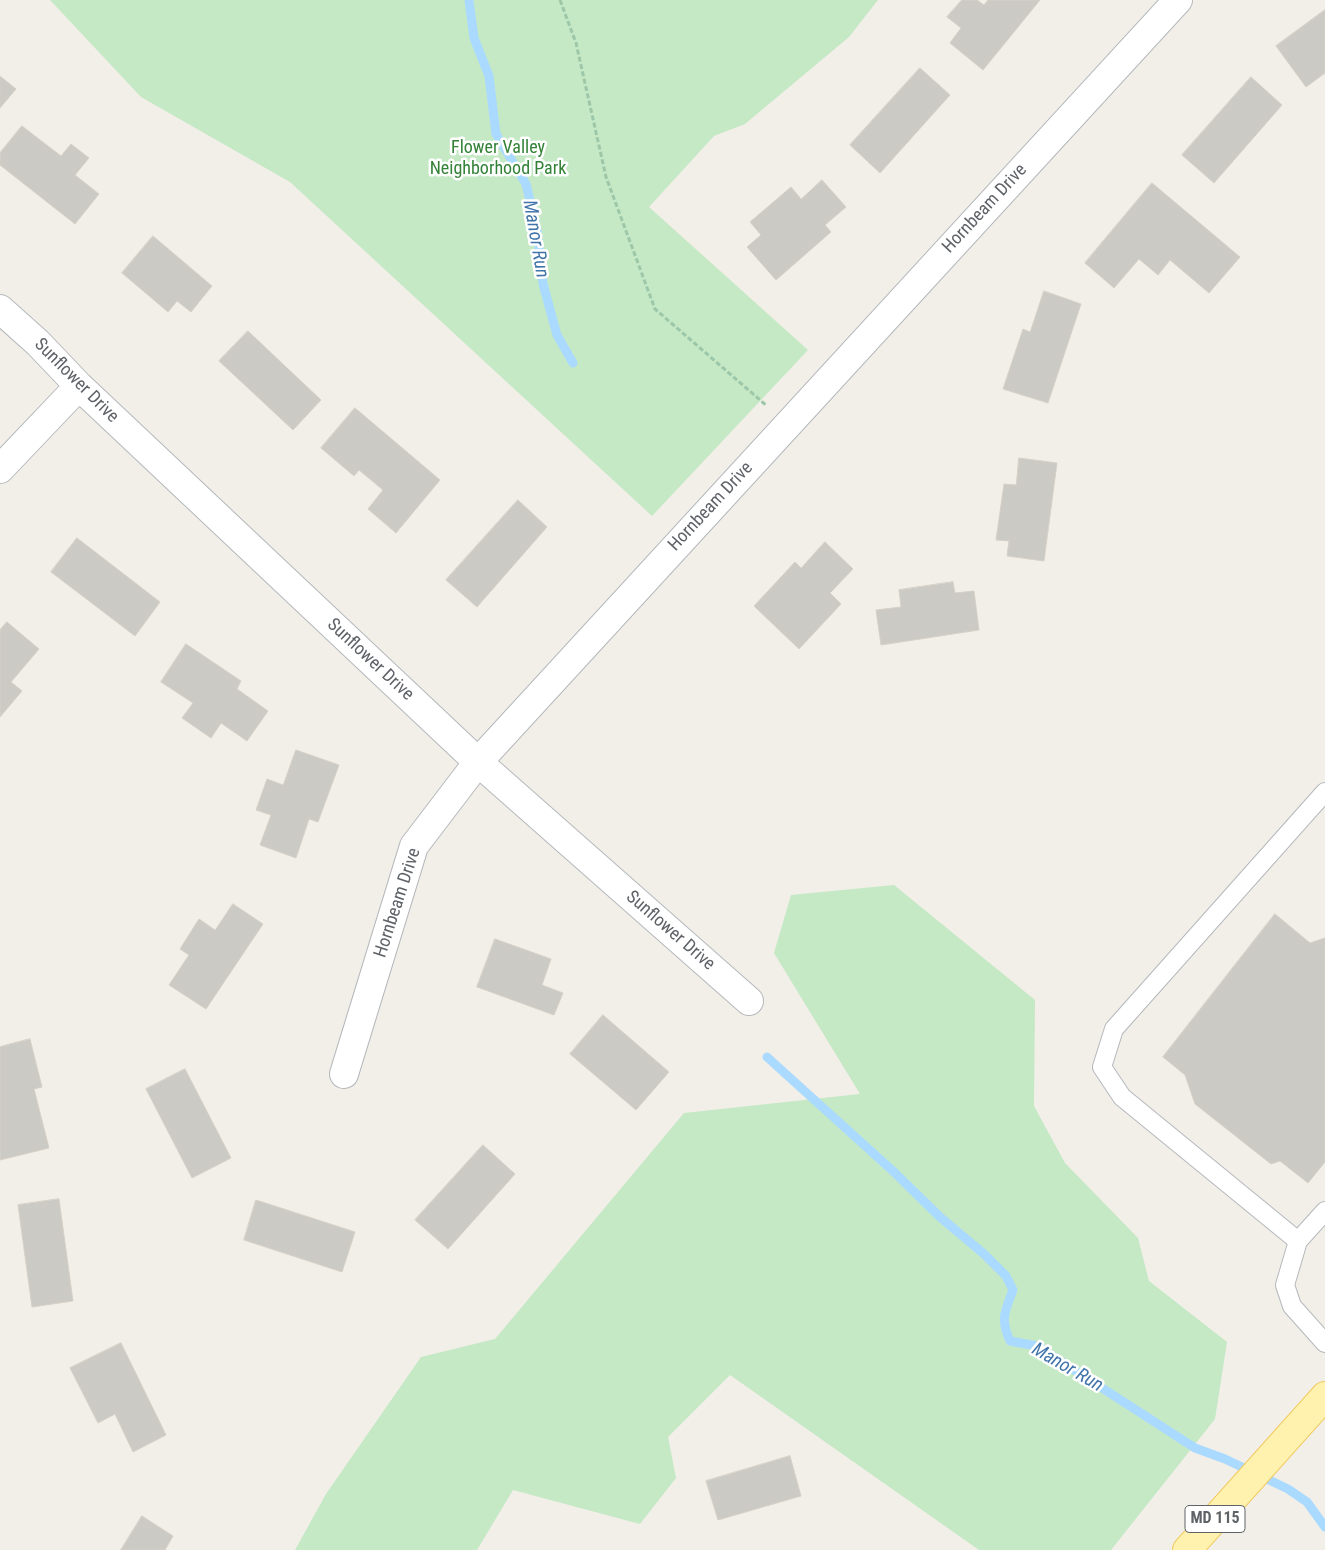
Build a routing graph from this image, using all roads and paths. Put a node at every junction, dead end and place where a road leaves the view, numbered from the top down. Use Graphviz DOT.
graph roads {
  1 [pos="560,0"];
  2 [pos="1178,0"];
  3 [pos="0,309"];
  4 [pos="79,386"];
  5 [pos="772,411"];
  6 [pos="0,469"];
  7 [pos="478,762"];
  8 [pos="1325,792"];
  9 [pos="749,1001"];
  10 [pos="344,1074"];
  11 [pos="1325,1210"];
  12 [pos="1298,1241"];
  13 [pos="1325,1343"];
  14 [pos="1325,1396"];
  15 [pos="1187,1550"];
  1 -- 5 [label="path"];
  2 -- 7 [label="street, Hornbeam Drive"];
  3 -- 4 [label="street, Sunflower Drive"];
  4 -- 6 [label="street"];
  4 -- 7 [label="street, Sunflower Drive"];
  7 -- 9 [label="street, Sunflower Drive"];
  7 -- 10 [label="street, Hornbeam Drive"];
  8 -- 12 [label="lane"];
  11 -- 12 [label="lane"];
  12 -- 13 [label="lane"];
  14 -- 15 [label="main road, MD 115"];
}
